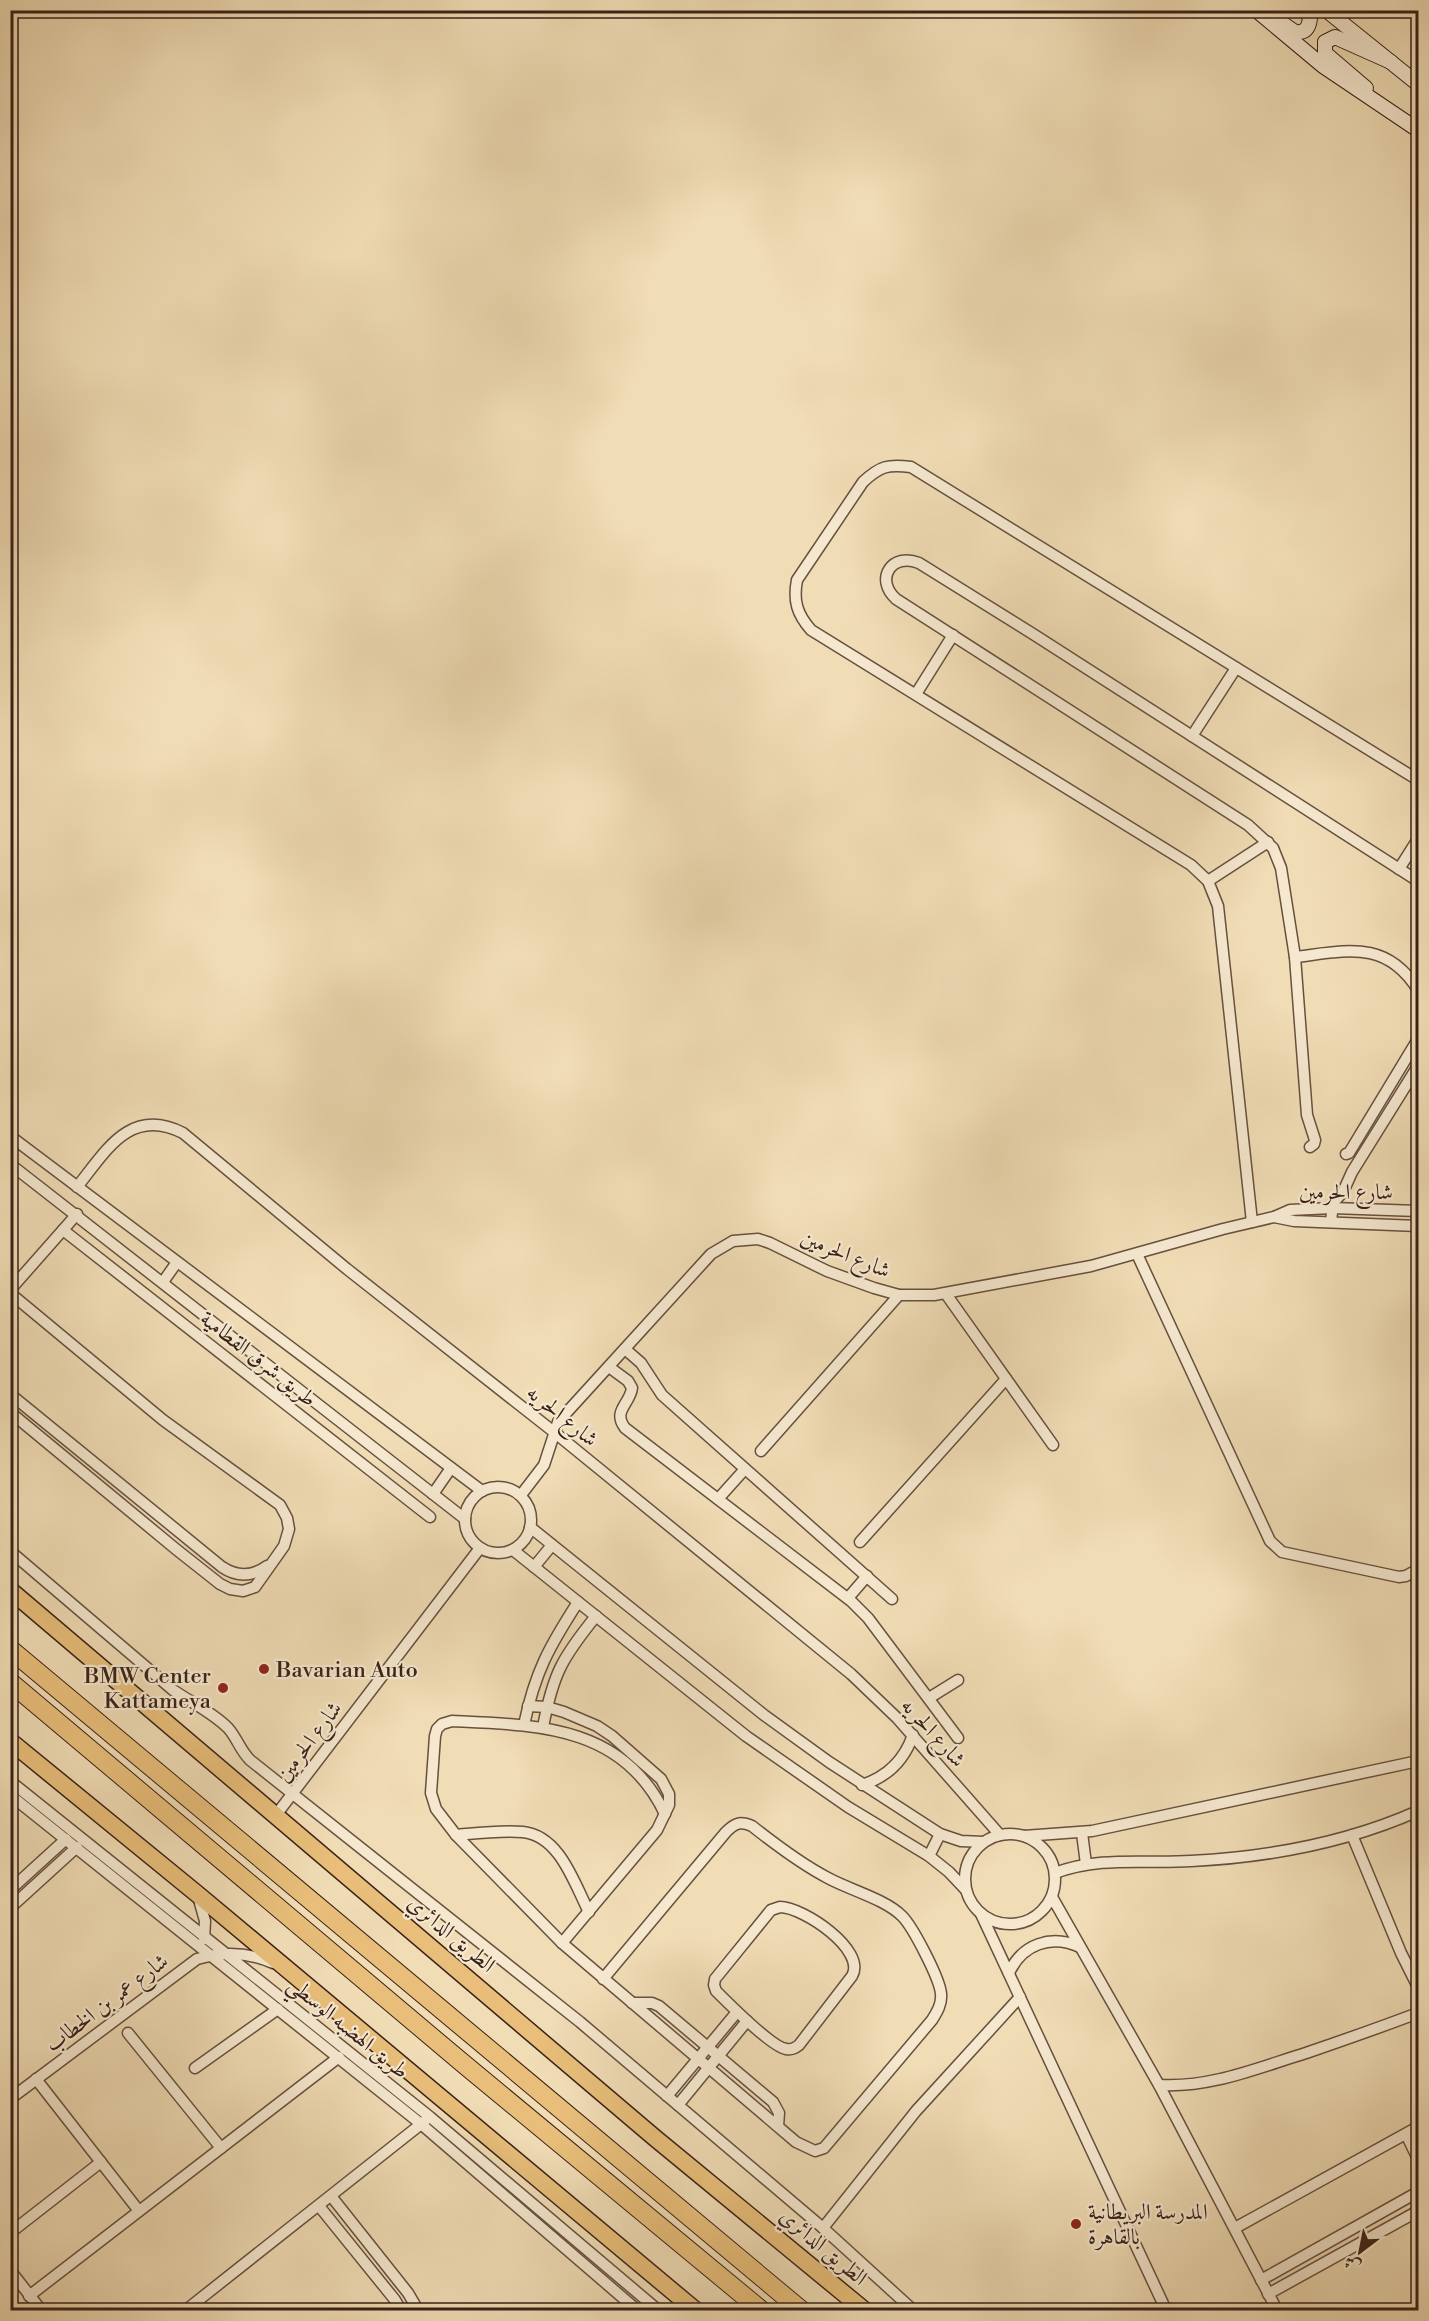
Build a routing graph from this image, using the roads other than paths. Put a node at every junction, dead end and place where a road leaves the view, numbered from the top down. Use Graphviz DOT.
graph roads {
  1 [pos="1258,10"];
  2 [pos="1305,10"];
  3 [pos="1326,10"];
  4 [pos="1391,62"];
  5 [pos="1419,84"];
  6 [pos="1374,99"];
  7 [pos="1419,130"];
  8 [pos="953,635"];
  9 [pos="1236,668"];
  10 [pos="916,694"];
  11 [pos="1192,736"];
  12 [pos="1419,780"];
  13 [pos="1419,839"];
  14 [pos="1268,842"];
  15 [pos="1399,869"];
  16 [pos="1208,881"];
  17 [pos="1419,881"];
  18 [pos="1294,957"];
  19 [pos="1419,990"];
  20 [pos="1419,1038"];
  21 [pos="1406,1059"];
  22 [pos="1418,1067"];
  23 [pos="1396,1076"];
  24 [pos="1408,1083"];
  25 [pos="10,1136"];
  26 [pos="1310,1147"];
  27 [pos="1346,1154"];
  28 [pos="10,1164"];
  29 [pos="77,1187"];
  30 [pos="1343,1192"];
  31 [pos="1332,1208"];
  32 [pos="1348,1209"];
  33 [pos="1419,1212"];
  34 [pos="77,1214"];
  35 [pos="1274,1217"];
  36 [pos="1252,1221"];
  37 [pos="1331,1222"];
  38 [pos="1347,1222"];
  39 [pos="1419,1226"];
  40 [pos="63,1230"];
  41 [pos="1137,1254"];
  42 [pos="177,1262"];
  43 [pos="162,1282"];
  44 [pos="10,1292"];
  45 [pos="946,1294"];
  46 [pos="899,1295"];
  47 [pos="625,1349"];
  48 [pos="609,1368"];
  49 [pos="1006,1379"];
  50 [pos="10,1394"];
  51 [pos="22,1403"];
  52 [pos="12,1413"];
  53 [pos="554,1432"];
  54 [pos="1053,1445"];
  55 [pos="761,1451"];
  56 [pos="451,1468"];
  57 [pos="745,1468"];
  58 [pos="109,1475"];
  59 [pos="99,1486"];
  60 [pos="482,1491"];
  61 [pos="433,1494"];
  62 [pos="520,1495"];
  63 [pos="718,1499"];
  64 [pos="430,1517"];
  65 [pos="465,1519"];
  66 [pos="531,1527"];
  67 [pos="860,1542"];
  68 [pos="552,1545"];
  69 [pos="480,1548"];
  70 [pos="513,1550"];
  71 [pos="10,1551"];
  72 [pos="210,1558"];
  73 [pos="270,1564"];
  74 [pos="534,1567"];
  75 [pos="201,1569"];
  76 [pos="1419,1569"];
  77 [pos="867,1576"];
  78 [pos="10,1590"];
  79 [pos="848,1598"];
  80 [pos="892,1599"];
  81 [pos="578,1602"];
  82 [pos="596,1616"];
  83 [pos="10,1649"];
  84 [pos="958,1680"];
  85 [pos="10,1682"];
  86 [pos="929,1698"];
  87 [pos="528,1706"];
  88 [pos="547,1707"];
  89 [pos="524,1725"];
  90 [pos="543,1727"];
  91 [pos="912,1735"];
  92 [pos="958,1738"];
  93 [pos="10,1741"];
  94 [pos="627,1746"];
  95 [pos="618,1757"];
  96 [pos="1419,1761"];
  97 [pos="10,1781"];
  98 [pos="862,1785"];
  99 [pos="293,1792"];
  100 [pos="10,1794"];
  101 [pos="1419,1811"];
  102 [pos="665,1814"];
  103 [pos="276,1815"];
  104 [pos="1082,1833"];
  105 [pos="456,1834"];
  106 [pos="940,1834"];
  107 [pos="1000,1835"];
  108 [pos="1352,1835"];
  109 [pos="1024,1836"];
  110 [pos="66,1839"];
  111 [pos="984,1842"];
  112 [pos="77,1848"];
  113 [pos="929,1856"];
  114 [pos="1086,1864"];
  115 [pos="1055,1873"];
  116 [pos="10,1890"];
  117 [pos="966,1890"];
  118 [pos="196,1893"];
  119 [pos="1052,1897"];
  120 [pos="10,1908"];
  121 [pos="589,1912"];
  122 [pos="981,1914"];
  123 [pos="205,1936"];
  124 [pos="562,1943"];
  125 [pos="1080,1947"];
  126 [pos="227,1953"];
  127 [pos="203,1954"];
  128 [pos="286,1970"];
  129 [pos="1009,1973"];
  130 [pos="603,1979"];
  131 [pos="1419,1987"];
  132 [pos="1020,1997"];
  133 [pos="632,2003"];
  134 [pos="278,2009"];
  135 [pos="737,2012"];
  136 [pos="1419,2013"];
  137 [pos="747,2021"];
  138 [pos="128,2033"];
  139 [pos="709,2046"];
  140 [pos="719,2055"];
  141 [pos="339,2057"];
  142 [pos="699,2059"];
  143 [pos="709,2067"];
  144 [pos="195,2068"];
  145 [pos="36,2079"];
  146 [pos="1159,2085"];
  147 [pos="667,2096"];
  148 [pos="10,2099"];
  149 [pos="678,2105"];
  150 [pos="425,2121"];
  151 [pos="778,2126"];
  152 [pos="1419,2127"];
  153 [pos="1406,2134"];
  154 [pos="221,2148"];
  155 [pos="1419,2159"];
  156 [pos="101,2162"];
  157 [pos="1419,2192"];
  158 [pos="331,2196"];
  159 [pos="319,2206"];
  160 [pos="139,2211"];
  161 [pos="1419,2211"];
  162 [pos="823,2228"];
  163 [pos="1235,2228"];
  164 [pos="10,2233"];
  165 [pos="10,2271"];
  166 [pos="1262,2280"];
  167 [pos="1268,2294"];
  168 [pos="29,2296"];
  169 [pos="689,2308"];
  170 [pos="40,2310"];
  171 [pos="186,2310"];
  172 [pos="400,2310"];
  173 [pos="418,2310"];
  174 [pos="637,2310"];
  175 [pos="658,2310"];
  176 [pos="761,2310"];
  177 [pos="801,2310"];
  178 [pos="864,2310"];
  179 [pos="913,2310"];
  180 [pos="1166,2310"];
  181 [pos="1277,2310"];
  1 -- 2 [label="main road"];
  1 -- 6 [label="main road"];
  3 -- 4 [label="main road"];
  4 -- 5 [label="main road"];
  4 -- 6 [label="main road"];
  6 -- 7 [label="main road"];
  8 -- 10 [label="street"];
  8 -- 11 [label="street"];
  8 -- 14 [label="street"];
  9 -- 10 [label="street"];
  9 -- 11 [label="street"];
  9 -- 12 [label="street"];
  10 -- 16 [label="street"];
  11 -- 15 [label="street"];
  13 -- 15 [label="street"];
  14 -- 16 [label="street"];
  14 -- 18 [label="street"];
  15 -- 17 [label="street"];
  16 -- 36 [label="street"];
  18 -- 19 [label="street"];
  18 -- 26 [label="street"];
  20 -- 21 [label="street"];
  21 -- 22 [label="street"];
  21 -- 23 [label="street"];
  22 -- 24 [label="street"];
  23 -- 24 [label="street"];
  23 -- 27 [label="street"];
  24 -- 30 [label="street"];
  25 -- 29 [label="street"];
  28 -- 34 [label="street"];
  29 -- 42 [label="street"];
  29 -- 53 [label="street, شارع الحريه"];
  30 -- 31 [label="street"];
  30 -- 32 [label="street"];
  31 -- 32 [label="street, شارع الحرمين"];
  31 -- 35 [label="street, شارع الحرمين"];
  31 -- 37 [label="street"];
  32 -- 33 [label="street, شارع الحرمين"];
  32 -- 38 [label="street"];
  34 -- 40 [label="street"];
  34 -- 43 [label="street"];
  35 -- 36 [label="street, شارع الحرمين"];
  35 -- 37 [label="street, شارع الحرمين"];
  36 -- 41 [label="street, شارع الحرمين"];
  37 -- 38 [label="street, شارع الحرمين"];
  38 -- 39 [label="street, شارع الحرمين"];
  40 -- 44 [label="street"];
  40 -- 64 [label="street, طريق شرق القطامية"];
  41 -- 45 [label="street, شارع الحرمين"];
  41 -- 76 [label="street"];
  42 -- 43 [label="street"];
  42 -- 56 [label="street"];
  43 -- 61 [label="street"];
  44 -- 73 [label="street"];
  45 -- 46 [label="street, شارع الحرمين"];
  45 -- 49 [label="street"];
  46 -- 47 [label="street, شارع الحرمين"];
  46 -- 55 [label="street"];
  47 -- 48 [label="street, شارع الحرمين"];
  47 -- 57 [label="street"];
  48 -- 53 [label="street, شارع الحرمين"];
  48 -- 63 [label="street"];
  49 -- 54 [label="street"];
  49 -- 67 [label="street"];
  50 -- 51 [label="street"];
  51 -- 52 [label="street"];
  51 -- 58 [label="street"];
  52 -- 59 [label="street"];
  53 -- 62 [label="street, شارع الحرمين"];
  53 -- 91 [label="street, شارع الحريه"];
  56 -- 60 [label="street"];
  56 -- 61 [label="street"];
  57 -- 63 [label="street"];
  57 -- 77 [label="street"];
  58 -- 59 [label="street"];
  58 -- 72 [label="street"];
  59 -- 75 [label="street"];
  60 -- 62 [label="street"];
  60 -- 65 [label="street"];
  61 -- 65 [label="street"];
  62 -- 66 [label="street"];
  63 -- 79 [label="street"];
  65 -- 69 [label="street"];
  66 -- 68 [label="street"];
  66 -- 70 [label="street"];
  68 -- 74 [label="street"];
  68 -- 98 [label="street"];
  69 -- 70 [label="street"];
  69 -- 99 [label="street, شارع الحرمين"];
  70 -- 74 [label="street"];
  71 -- 99 [label="street"];
  72 -- 73 [label="street"];
  72 -- 75 [label="street"];
  73 -- 75 [label="street"];
  74 -- 81 [label="street"];
  77 -- 79 [label="street"];
  77 -- 80 [label="street"];
  78 -- 103 [label="highway, الطريق الدائري"];
  79 -- 86 [label="street"];
  81 -- 82 [label="street"];
  81 -- 87 [label="street"];
  82 -- 88 [label="street"];
  82 -- 113 [label="street"];
  83 -- 177 [label="highway"];
  84 -- 86 [label="street"];
  85 -- 176 [label="highway"];
  86 -- 92 [label="street"];
  87 -- 88 [label="street"];
  87 -- 89 [label="street"];
  88 -- 90 [label="street"];
  88 -- 94 [label="street"];
  89 -- 90 [label="street"];
  89 -- 105 [label="street"];
  90 -- 95 [label="street"];
  91 -- 98 [label="street"];
  91 -- 107 [label="street, شارع الحريه"];
  93 -- 118 [label="highway"];
  94 -- 95 [label="street"];
  94 -- 102 [label="street"];
  95 -- 102 [label="street"];
  96 -- 104 [label="street"];
  97 -- 123 [label="street, طريق الهضبه الوسطي"];
  98 -- 106 [label="street"];
  99 -- 103 [label="street, شارع الحرمين"];
  99 -- 147 [label="street"];
  100 -- 110 [label="street, طريق الهضبه الوسطي"];
  101 -- 108 [label="street"];
  102 -- 121 [label="street"];
  103 -- 178 [label="highway, الطريق الدائري"];
  104 -- 109 [label="street"];
  104 -- 114 [label="street"];
  105 -- 121 [label="street"];
  105 -- 124 [label="street"];
  106 -- 111 [label="street"];
  106 -- 113 [label="street"];
  107 -- 109 [label="street"];
  107 -- 111 [label="street"];
  108 -- 114 [label="street"];
  108 -- 131 [label="street"];
  109 -- 115 [label="street"];
  110 -- 112 [label="street, طريق الهضبه الوسطي"];
  110 -- 116 [label="street"];
  111 -- 117 [label="street"];
  112 -- 120 [label="street"];
  112 -- 127 [label="street, طريق الهضبه الوسطي"];
  113 -- 117 [label="street"];
  114 -- 115 [label="street"];
  115 -- 119 [label="street"];
  117 -- 122 [label="street"];
  118 -- 123 [label="street"];
  118 -- 128 [label="highway"];
  119 -- 122 [label="street"];
  119 -- 125 [label="street"];
  121 -- 124 [label="street"];
  122 -- 129 [label="street"];
  123 -- 126 [label="street, طريق الهضبه الوسطي"];
  123 -- 127 [label="street"];
  124 -- 130 [label="street"];
  125 -- 129 [label="street"];
  125 -- 146 [label="street"];
  126 -- 127 [label="street, شارع عمر بن الخطاب"];
  126 -- 128 [label="street, شارع عمر بن الخطاب"];
  126 -- 150 [label="street, طريق الهضبه الوسطي"];
  127 -- 134 [label="street, طريق الهضبه الوسطي"];
  127 -- 145 [label="street, شارع عمر بن الخطاب"];
  128 -- 169 [label="highway"];
  129 -- 132 [label="street"];
  130 -- 133 [label="street"];
  130 -- 151 [label="street"];
  132 -- 162 [label="street"];
  132 -- 180 [label="street"];
  133 -- 139 [label="street"];
  133 -- 142 [label="street"];
  134 -- 141 [label="street, طريق الهضبه الوسطي"];
  134 -- 144 [label="street"];
  135 -- 137 [label="street"];
  135 -- 137 [label="street"];
  135 -- 139 [label="street"];
  136 -- 146 [label="street"];
  137 -- 140 [label="street"];
  138 -- 154 [label="street"];
  139 -- 140 [label="street"];
  139 -- 142 [label="street"];
  140 -- 143 [label="street"];
  140 -- 151 [label="street"];
  141 -- 150 [label="street, طريق الهضبه الوسطي"];
  141 -- 154 [label="street"];
  142 -- 143 [label="street"];
  142 -- 147 [label="street"];
  143 -- 149 [label="street"];
  143 -- 151 [label="street"];
  145 -- 148 [label="street, شارع عمر بن الخطاب"];
  145 -- 156 [label="street"];
  146 -- 163 [label="street"];
  147 -- 149 [label="street"];
  149 -- 162 [label="street"];
  150 -- 158 [label="street"];
  150 -- 174 [label="street, طريق الهضبه الوسطي"];
  150 -- 175 [label="street, طريق الهضبه الوسطي"];
  152 -- 153 [label="street"];
  153 -- 155 [label="street"];
  153 -- 163 [label="street"];
  154 -- 160 [label="street"];
  156 -- 160 [label="street"];
  156 -- 164 [label="street"];
  157 -- 166 [label="street"];
  158 -- 159 [label="street"];
  158 -- 173 [label="street"];
  159 -- 171 [label="street"];
  159 -- 172 [label="street"];
  160 -- 168 [label="street"];
  161 -- 167 [label="street"];
  162 -- 179 [label="street"];
  163 -- 166 [label="street"];
  165 -- 168 [label="street"];
  166 -- 167 [label="street"];
  167 -- 181 [label="street"];
  168 -- 170 [label="street"];
}
